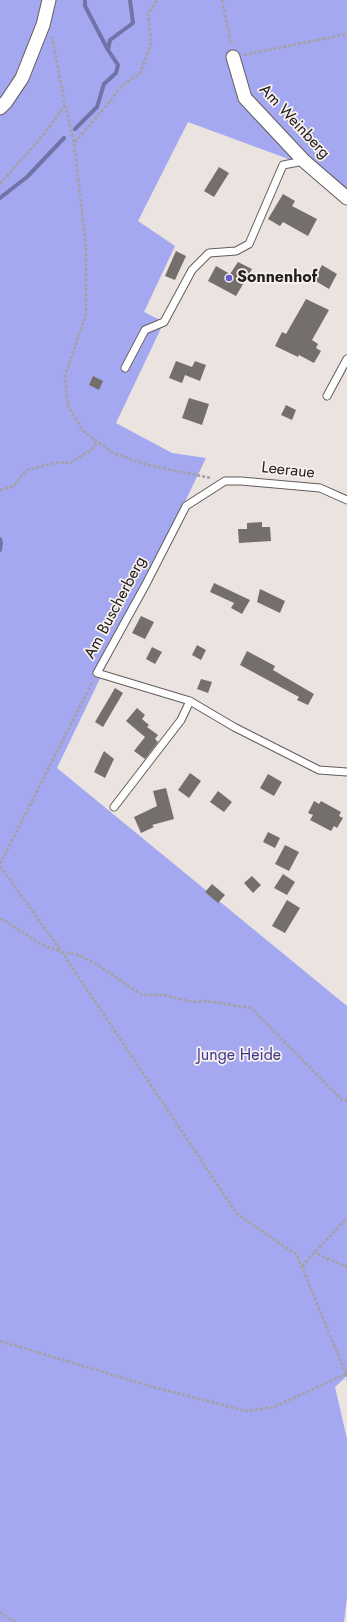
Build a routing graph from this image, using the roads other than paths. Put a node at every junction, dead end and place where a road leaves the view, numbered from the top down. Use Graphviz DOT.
graph roads {
  1 [pos="49,0"];
  2 [pos="233,57"];
  3 [pos="0,108"];
  4 [pos="304,161"];
  5 [pos="347,198"];
  6 [pos="347,359"];
  7 [pos="125,368"];
  8 [pos="327,396"];
  9 [pos="224,481"];
  10 [pos="347,500"];
  11 [pos="190,701"];
  12 [pos="347,772"];
  13 [pos="114,807"];
  1 -- 3 [label="street"];
  2 -- 4 [label="street, Am Weinberg"];
  4 -- 5 [label="street, Am Weinberg"];
  4 -- 7 [label="lane"];
  6 -- 8 [label="lane"];
  9 -- 10 [label="lane, Leeraue"];
  9 -- 11 [label="lane, Am Buscherberg"];
  11 -- 12 [label="lane, Am Buscherberg"];
  11 -- 13 [label="lane"];
}
